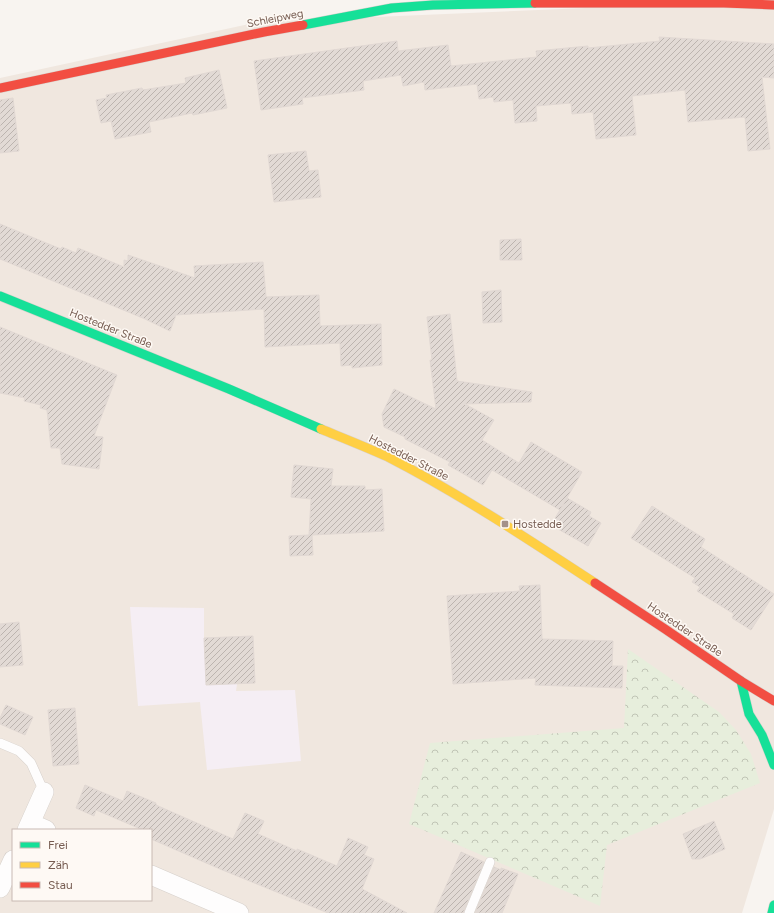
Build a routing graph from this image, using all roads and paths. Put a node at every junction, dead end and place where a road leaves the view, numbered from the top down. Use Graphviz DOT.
graph roads {
  1 [pos="774,5"];
  2 [pos="0,88"];
  3 [pos="0,296"];
  4 [pos="741,681"];
  5 [pos="774,701"];
  6 [pos="0,743"];
  7 [pos="774,765"];
  8 [pos="44,792"];
  9 [pos="34,828"];
  10 [pos="12,862"];
  11 [pos="490,862"];
  12 [pos="152,876"];
  13 [pos="0,888"];
  14 [pos="774,905"];
  15 [pos="239,913"];
  16 [pos="469,913"];
  17 [pos="772,913"];
  1 -- 2 [label="main road, Schleipweg"];
  3 -- 4 [label="main road, Hostedder Straße"];
  4 -- 5 [label="main road, Hostedder Straße"];
  4 -- 7 [label="main road"];
  6 -- 8 [label="lane"];
  8 -- 9 [label="street"];
  10 -- 13 [label="street"];
  11 -- 16 [label="lane"];
  12 -- 15 [label="street"];
  14 -- 17 [label="main road"];
}
